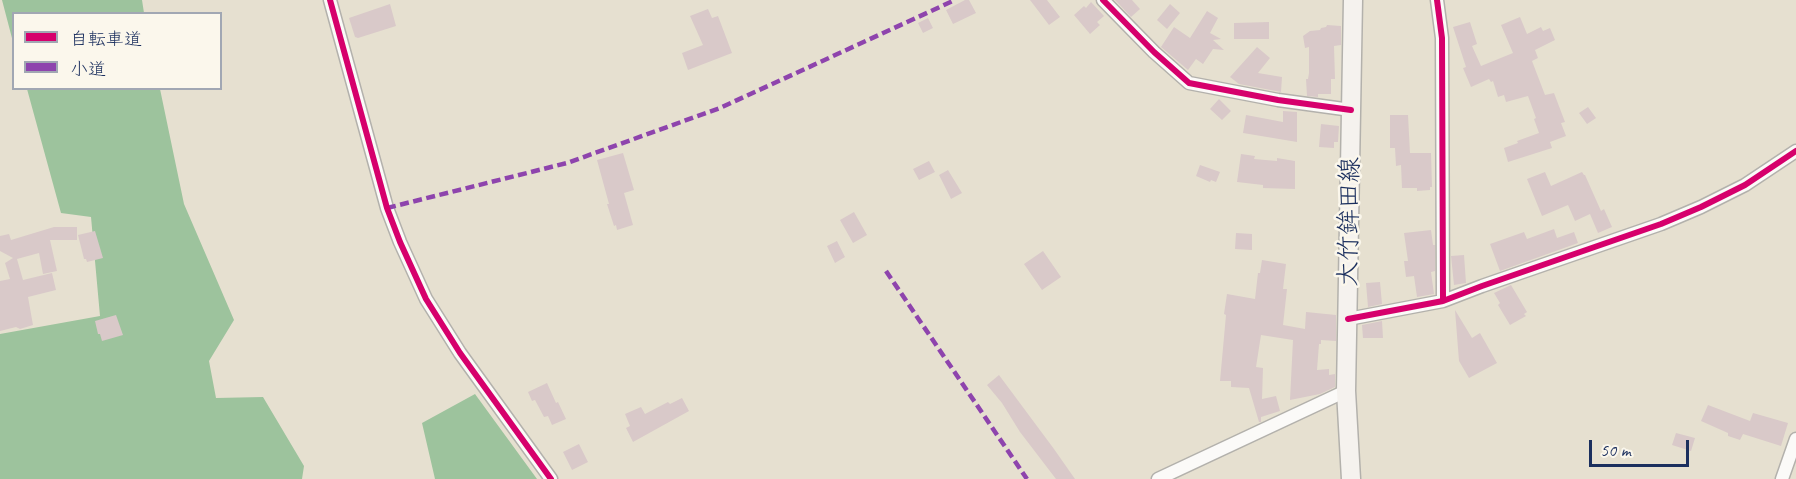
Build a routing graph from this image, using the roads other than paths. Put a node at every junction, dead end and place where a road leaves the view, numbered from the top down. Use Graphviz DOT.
graph roads {
  1 [pos="330,0"];
  2 [pos="1102,0"];
  3 [pos="1353,0"];
  4 [pos="1437,0"];
  5 [pos="1351,110"];
  6 [pos="1796,151"];
  7 [pos="1443,301"];
  8 [pos="1348,320"];
  9 [pos="1347,391"];
  10 [pos="1796,439"];
  11 [pos="551,479"];
  12 [pos="1158,479"];
  13 [pos="1351,479"];
  14 [pos="1782,479"];
  1 -- 11 [label="street"];
  2 -- 5 [label="street"];
  3 -- 5 [label="main road, 大竹鉾田線"];
  4 -- 7 [label="street"];
  5 -- 8 [label="main road, 大竹鉾田線"];
  6 -- 7 [label="street"];
  7 -- 8 [label="street"];
  8 -- 9 [label="main road, 大竹鉾田線"];
  9 -- 12 [label="street"];
  9 -- 13 [label="main road, 大竹鉾田線"];
  10 -- 14 [label="street"];
}
